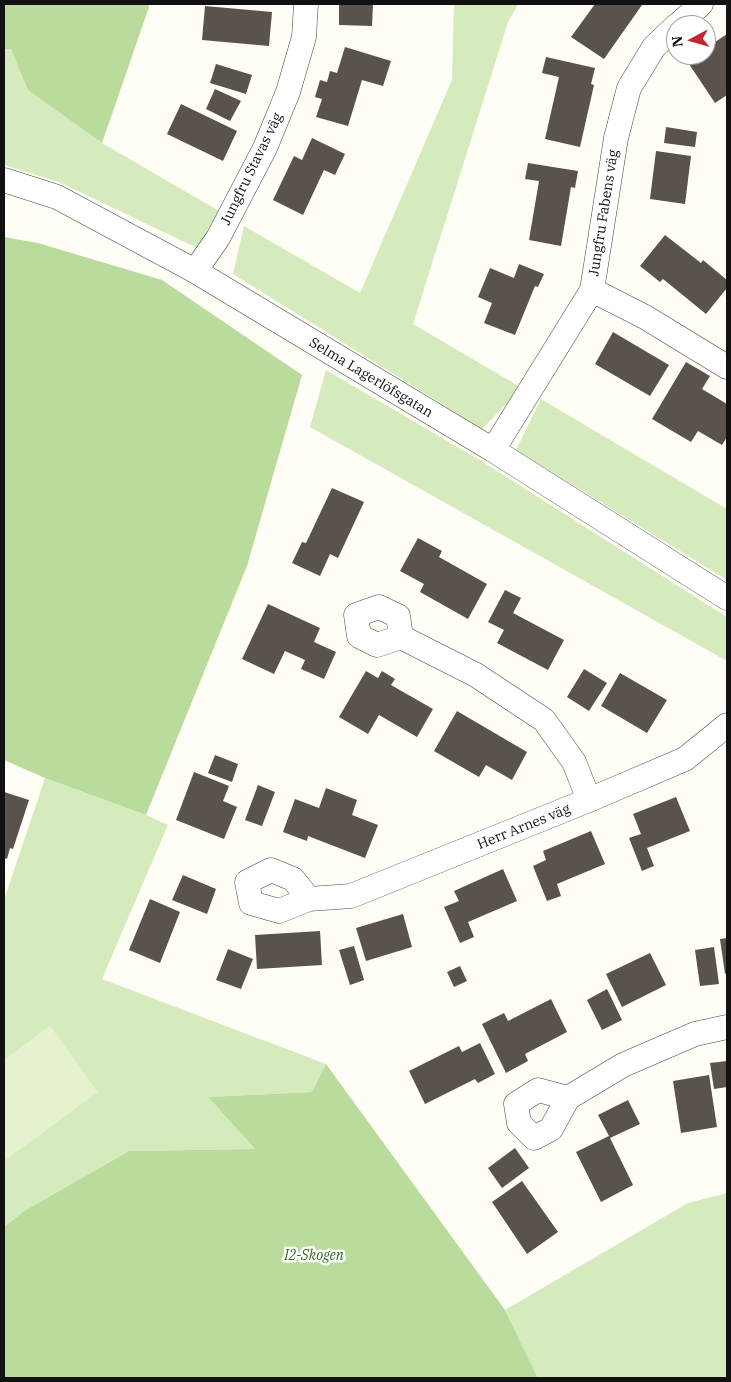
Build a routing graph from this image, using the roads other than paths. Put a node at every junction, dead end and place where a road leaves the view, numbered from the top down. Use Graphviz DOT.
graph roads {
  1 [pos="306,4"];
  2 [pos="701,4"];
  3 [pos="689,15"];
  4 [pos="666,36"];
  5 [pos="4,180"];
  6 [pos="195,271"];
  7 [pos="592,290"];
  8 [pos="727,367"];
  9 [pos="493,450"];
  10 [pos="727,598"];
  11 [pos="401,637"];
  12 [pos="727,725"];
  13 [pos="589,800"];
  14 [pos="309,899"];
  15 [pos="727,1027"];
  16 [pos="568,1098"];
  1 -- 6 [label="street, Jungfru Stavas väg"];
  2 -- 3 [label="street, Jungfru Fabens väg"];
  4 -- 7 [label="street, Jungfru Fabens väg"];
  5 -- 6 [label="street, Selma Lagerlöfsgatan"];
  6 -- 9 [label="street, Selma Lagerlöfsgatan"];
  7 -- 8 [label="street"];
  7 -- 9 [label="street, Jungfru Fabens väg"];
  9 -- 10 [label="street, Selma Lagerlöfsgatan"];
  11 -- 13 [label="street"];
  12 -- 13 [label="street, Herr Arnes väg"];
  13 -- 14 [label="street, Herr Arnes väg"];
  15 -- 16 [label="street"];
}
